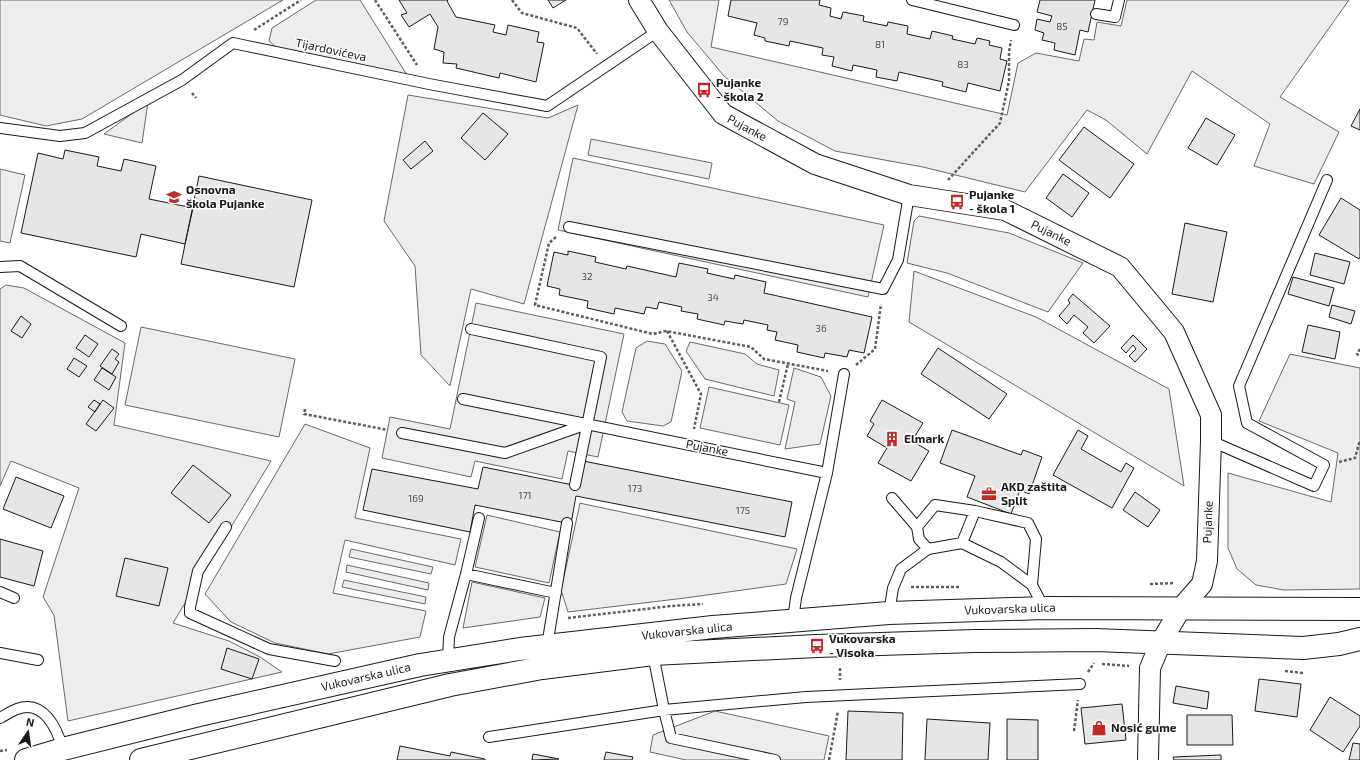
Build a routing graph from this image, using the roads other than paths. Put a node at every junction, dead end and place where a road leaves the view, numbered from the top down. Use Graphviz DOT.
graph roads {
  1 [pos="639,0"];
  2 [pos="912,0"];
  3 [pos="1119,0"];
  4 [pos="1096,14"];
  5 [pos="1014,25"];
  6 [pos="658,31"];
  7 [pos="0,128"];
  8 [pos="1327,180"];
  9 [pos="909,195"];
  10 [pos="569,227"];
  11 [pos="0,267"];
  12 [pos="121,326"];
  13 [pos="471,329"];
  14 [pos="844,374"];
  15 [pos="463,399"];
  16 [pos="586,424"];
  17 [pos="402,433"];
  18 [pos="1211,441"];
  19 [pos="827,473"];
  20 [pos="575,485"];
  21 [pos="892,498"];
  22 [pos="975,511"];
  23 [pos="479,518"];
  24 [pos="567,523"];
  25 [pos="226,527"];
  26 [pos="917,527"];
  27 [pos="962,543"];
  28 [pos="928,549"];
  29 [pos="466,574"];
  30 [pos="1032,585"];
  31 [pos="0,592"];
  32 [pos="556,593"];
  33 [pos="14,598"];
  34 [pos="1044,608"];
  35 [pos="1181,608"];
  36 [pos="1360,608"];
  37 [pos="889,614"];
  38 [pos="793,620"];
  39 [pos="1360,639"];
  40 [pos="1161,642"];
  41 [pos="547,646"];
  42 [pos="0,653"];
  43 [pos="653,654"];
  44 [pos="38,660"];
  45 [pos="448,660"];
  46 [pos="335,661"];
  47 [pos="1080,684"];
  48 [pos="664,710"];
  49 [pos="0,718"];
  50 [pos="489,737"];
  51 [pos="63,749"];
  52 [pos="26,760"];
  53 [pos="141,760"];
  54 [pos="775,760"];
  55 [pos="1148,760"];
  1 -- 6 [label="street, Pujanke"];
  2 -- 5 [label="lane"];
  3 -- 4 [label="lane"];
  6 -- 7 [label="lane, Tijardovićeva"];
  6 -- 9 [label="street, Pujanke"];
  8 -- 18 [label="lane"];
  9 -- 10 [label="lane"];
  9 -- 18 [label="street, Pujanke"];
  11 -- 12 [label="lane"];
  13 -- 16 [label="lane"];
  14 -- 19 [label="lane"];
  15 -- 16 [label="lane, Pujanke"];
  16 -- 17 [label="lane"];
  16 -- 19 [label="lane, Pujanke"];
  16 -- 20 [label="lane"];
  18 -- 35 [label="street, Pujanke"];
  19 -- 38 [label="lane"];
  21 -- 26 [label="lane"];
  22 -- 26 [label="lane"];
  22 -- 27 [label="lane"];
  22 -- 30 [label="lane"];
  23 -- 29 [label="lane"];
  24 -- 32 [label="lane"];
  25 -- 46 [label="lane"];
  26 -- 28 [label="lane"];
  27 -- 28 [label="lane"];
  27 -- 30 [label="lane"];
  28 -- 37 [label="lane"];
  29 -- 32 [label="lane"];
  29 -- 45 [label="lane"];
  30 -- 34 [label="lane"];
  31 -- 33 [label="lane"];
  32 -- 41 [label="lane"];
  34 -- 35 [label="street, Vukovarska ulica"];
  34 -- 37 [label="street, Vukovarska ulica"];
  35 -- 36 [label="street, Vukovarska ulica"];
  35 -- 40 [label="street, Pujanke"];
  37 -- 38 [label="street, Vukovarska ulica"];
  38 -- 41 [label="street, Vukovarska ulica"];
  39 -- 40 [label="street, Vukovarska ulica"];
  40 -- 43 [label="street, Vukovarska ulica"];
  40 -- 55 [label="street, Pujanke"];
  41 -- 45 [label="street, Vukovarska ulica"];
  42 -- 44 [label="lane"];
  43 -- 48 [label="lane"];
  43 -- 53 [label="street, Vukovarska ulica"];
  45 -- 51 [label="street, Vukovarska ulica"];
  47 -- 48 [label="lane"];
  48 -- 50 [label="lane"];
  48 -- 54 [label="lane"];
  49 -- 51 [label="lane"];
  51 -- 52 [label="street, Vukovarska ulica"];
}
